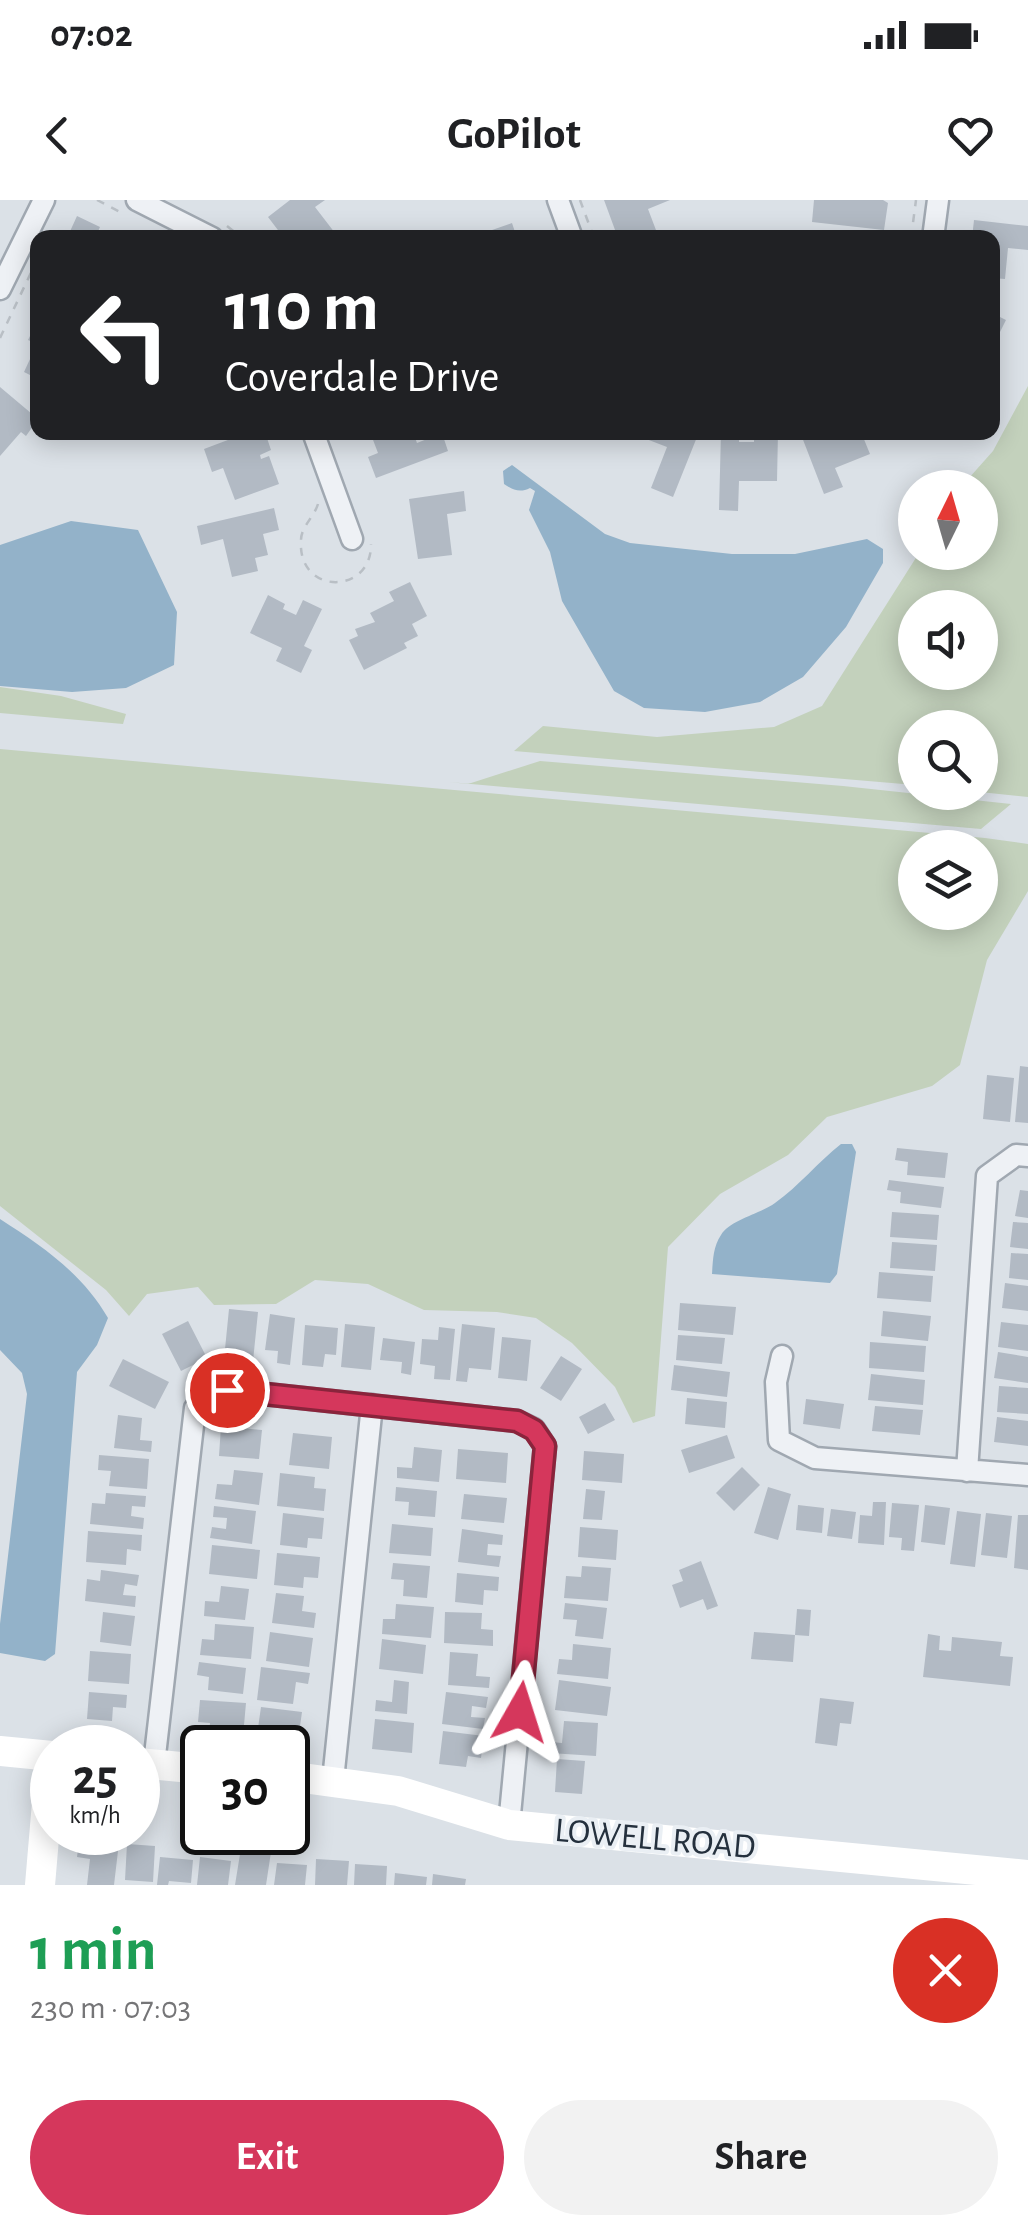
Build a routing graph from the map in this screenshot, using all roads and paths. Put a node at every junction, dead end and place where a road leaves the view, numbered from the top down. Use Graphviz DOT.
graph roads {
  1 [pos="44,200"];
  2 [pos="137,200"];
  3 [pos="558,200"];
  4 [pos="580,200"];
  5 [pos="916,200"];
  6 [pos="938,200"];
  7 [pos="196,230"];
  8 [pos="569,230"];
  9 [pos="591,230"];
  10 [pos="912,230"];
  11 [pos="934,230"];
  12 [pos="30,276"];
  13 [pos="0,289"];
  14 [pos="0,338"];
  15 [pos="316,440"];
  16 [pos="352,539"];
  17 [pos="1028,1156"];
  18 [pos="782,1356"];
  19 [pos="372,1405"];
  20 [pos="968,1471"];
  21 [pos="1028,1475"];
  22 [pos="151,1725"];
  23 [pos="0,1751"];
  24 [pos="30,1754"];
  25 [pos="310,1778"];
  26 [pos="333,1780"];
  27 [pos="509,1825"];
  28 [pos="43,1855"];
  29 [pos="1021,1878"];
  30 [pos="40,1885"];
  1 -- 13 [label="street"];
  2 -- 7 [label="street"];
  3 -- 8 [label="street"];
  4 -- 9 [label="path"];
  5 -- 10 [label="path"];
  6 -- 11 [label="street"];
  12 -- 14 [label="path"];
  15 -- 16 [label="street"];
  17 -- 20 [label="street"];
  18 -- 20 [label="street"];
  19 -- 22 [label="street"];
  19 -- 26 [label="street"];
  19 -- 27 [label="street"];
  20 -- 21 [label="street"];
  23 -- 24 [label="street"];
  25 -- 26 [label="street, LOWELL ROAD"];
  26 -- 27 [label="street, LOWELL ROAD"];
  27 -- 29 [label="street, LOWELL ROAD"];
  28 -- 30 [label="street"];
}
